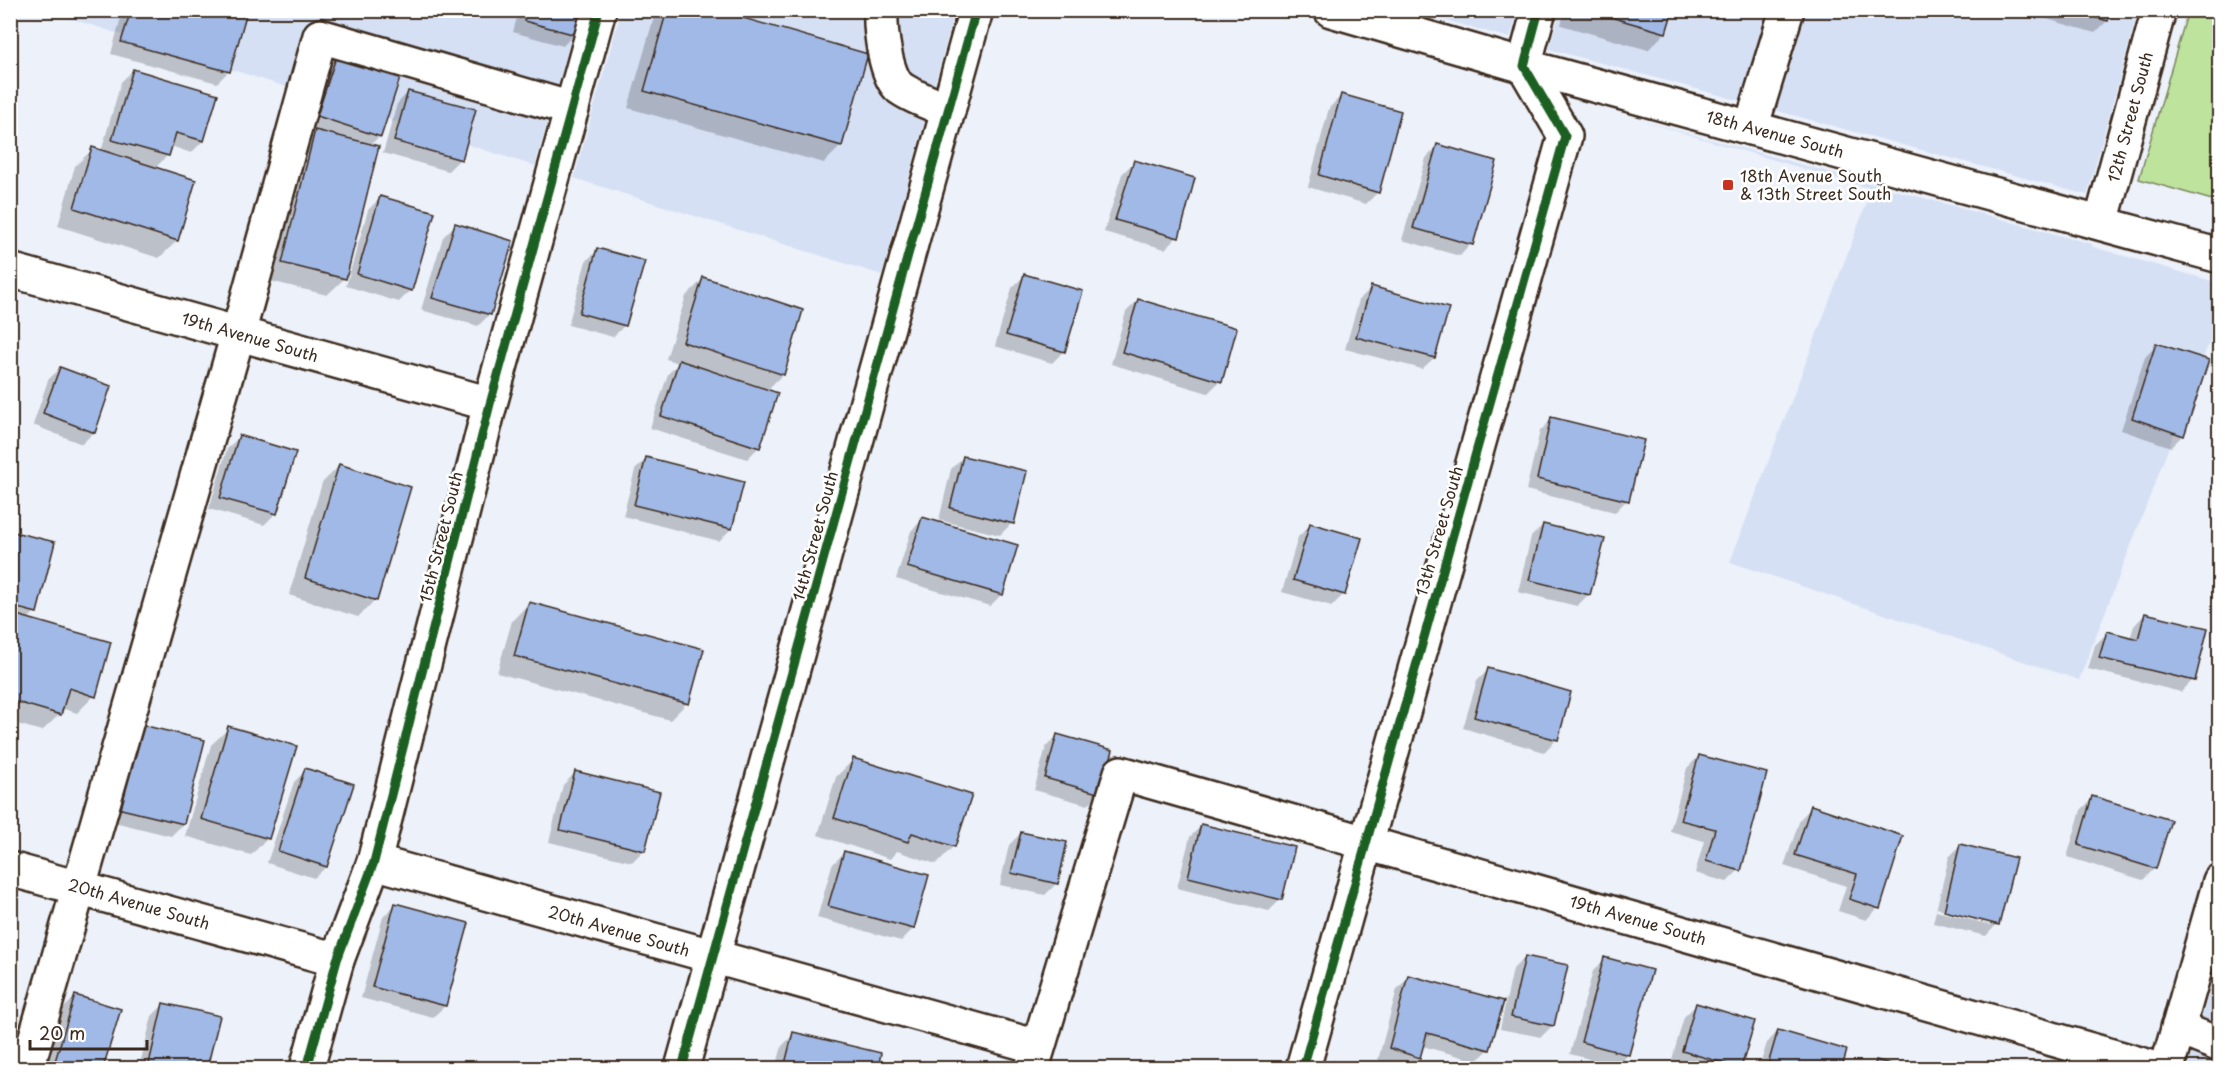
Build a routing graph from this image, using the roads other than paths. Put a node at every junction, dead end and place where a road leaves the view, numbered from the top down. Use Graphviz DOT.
graph roads {
  1 [pos="599,10"];
  2 [pos="881,10"];
  3 [pos="976,10"];
  4 [pos="1331,10"];
  5 [pos="1539,10"];
  6 [pos="1787,10"];
  7 [pos="2159,10"];
  8 [pos="1425,23"];
  9 [pos="1524,66"];
  10 [pos="572,109"];
  11 [pos="948,111"];
  12 [pos="1751,128"];
  13 [pos="2101,223"];
  14 [pos="2220,256"];
  15 [pos="10,270"];
  16 [pos="238,334"];
  17 [pos="490,405"];
  18 [pos="1367,843"];
  19 [pos="374,862"];
  20 [pos="10,869"];
  21 [pos="2220,881"];
  22 [pos="79,888"];
  23 [pos="714,958"];
  24 [pos="337,960"];
  25 [pos="2178,1028"];
  26 [pos="2220,1045"];
  27 [pos="1035,1058"];
  28 [pos="27,1068"];
  29 [pos="307,1068"];
  30 [pos="682,1068"];
  31 [pos="1303,1068"];
  32 [pos="2154,1068"];
  33 [pos="2167,1068"];
  1 -- 10 [label="street, 15th Street South"];
  2 -- 11 [label="street"];
  3 -- 11 [label="street, 14th Street South"];
  4 -- 8 [label="street, 18th Avenue South"];
  5 -- 9 [label="street"];
  6 -- 12 [label="street"];
  7 -- 13 [label="street, 12th Street South"];
  8 -- 9 [label="street, 18th Avenue South"];
  9 -- 12 [label="street, 18th Avenue South"];
  9 -- 18 [label="street, 13th Street South"];
  10 -- 16 [label="street"];
  10 -- 17 [label="street, 15th Street South"];
  11 -- 23 [label="street, 14th Street South"];
  12 -- 13 [label="street, 18th Avenue South"];
  13 -- 14 [label="street, 18th Avenue South"];
  15 -- 16 [label="street, 19th Avenue South"];
  16 -- 17 [label="street, 19th Avenue South"];
  16 -- 22 [label="street"];
  17 -- 19 [label="street, 15th Street South"];
  18 -- 27 [label="street, 19th Avenue South"];
  18 -- 31 [label="street, 13th Street South"];
  18 -- 32 [label="street, 19th Avenue South"];
  19 -- 23 [label="street, 20th Avenue South"];
  19 -- 24 [label="street, 15th Street South"];
  20 -- 22 [label="street, 20th Avenue South"];
  21 -- 25 [label="street"];
  22 -- 24 [label="street, 20th Avenue South"];
  22 -- 28 [label="street"];
  23 -- 27 [label="street, 20th Avenue South"];
  23 -- 30 [label="street, 14th Street South"];
  24 -- 29 [label="street, 15th Street South"];
  25 -- 26 [label="street"];
  25 -- 33 [label="street"];
}
